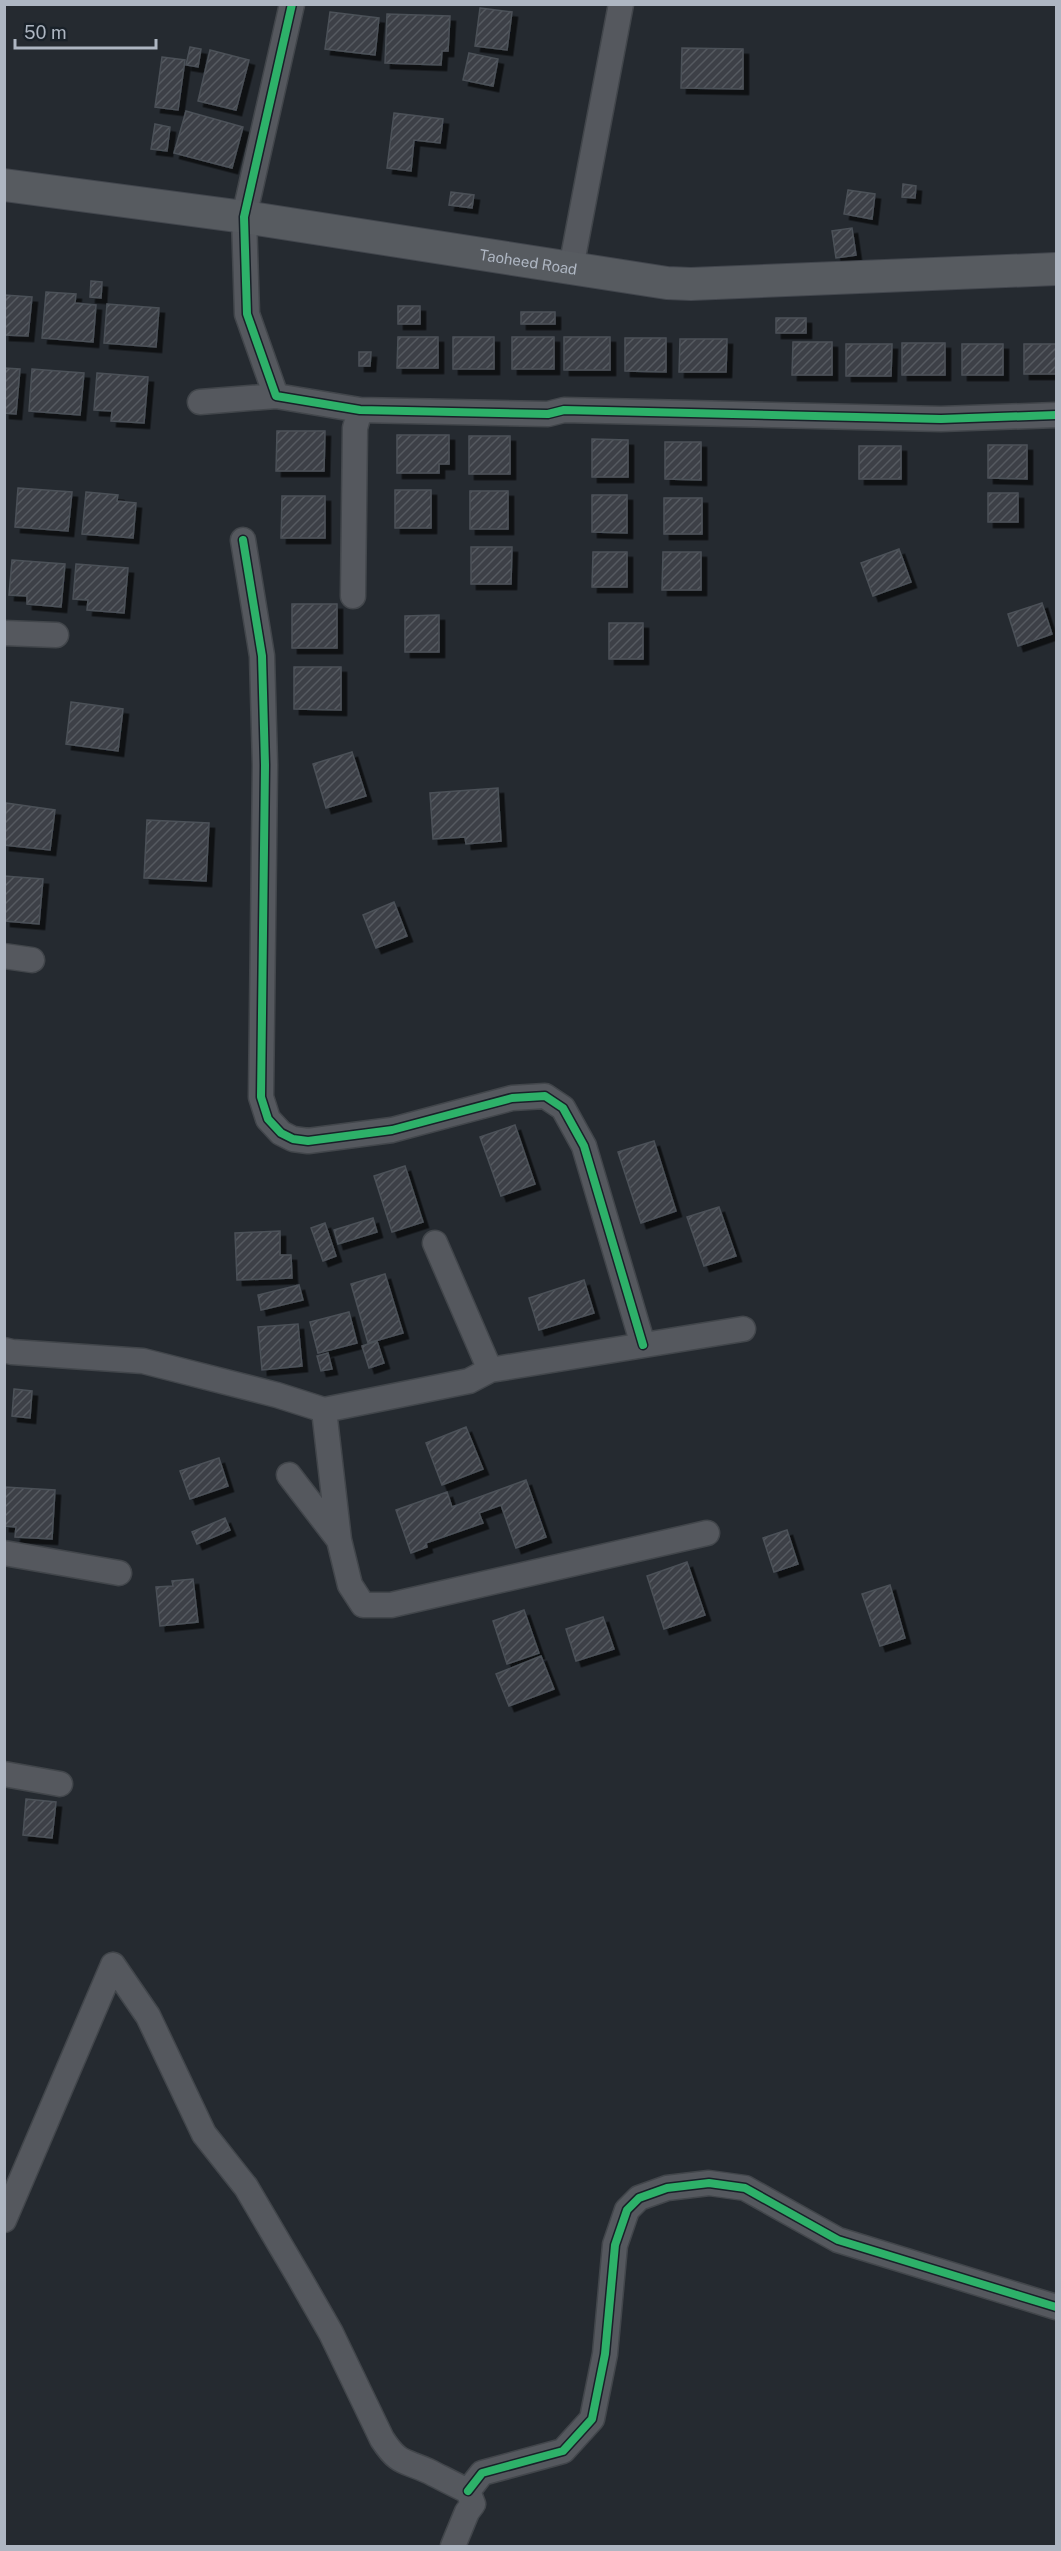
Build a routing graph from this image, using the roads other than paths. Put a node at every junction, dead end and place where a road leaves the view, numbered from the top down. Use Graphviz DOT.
graph roads {
  1 [pos="292,4"];
  2 [pos="621,4"];
  3 [pos="4,185"];
  4 [pos="244,217"];
  5 [pos="571,268"];
  6 [pos="1056,269"];
  7 [pos="276,396"];
  8 [pos="200,402"];
  9 [pos="360,410"];
  10 [pos="1056,415"];
  11 [pos="243,540"];
  12 [pos="354,596"];
  13 [pos="4,633"];
  14 [pos="56,636"];
  15 [pos="4,956"];
  16 [pos="32,960"];
  17 [pos="435,1243"];
  18 [pos="743,1329"];
  19 [pos="643,1345"];
  20 [pos="4,1350"];
  21 [pos="490,1370"];
  22 [pos="324,1410"];
  23 [pos="289,1475"];
  24 [pos="707,1533"];
  25 [pos="339,1540"];
  26 [pos="4,1553"];
  27 [pos="119,1573"];
  28 [pos="4,1774"];
  29 [pos="60,1784"];
  30 [pos="4,2220"];
  31 [pos="1056,2307"];
  32 [pos="468,2491"];
  33 [pos="453,2547"];
  1 -- 4 [label="street"];
  2 -- 5 [label="street"];
  3 -- 4 [label="main road, Taoheed Road"];
  4 -- 5 [label="main road, Taoheed Road"];
  4 -- 7 [label="street"];
  5 -- 6 [label="main road, Taoheed Road"];
  7 -- 8 [label="street"];
  7 -- 9 [label="street"];
  9 -- 10 [label="street"];
  9 -- 12 [label="street"];
  11 -- 19 [label="street"];
  13 -- 14 [label="street"];
  15 -- 16 [label="street"];
  17 -- 21 [label="street"];
  18 -- 19 [label="street"];
  19 -- 21 [label="street"];
  20 -- 22 [label="street"];
  21 -- 22 [label="street"];
  22 -- 25 [label="street"];
  23 -- 25 [label="street"];
  24 -- 25 [label="street"];
  26 -- 27 [label="street"];
  28 -- 29 [label="street"];
  30 -- 32 [label="street"];
  31 -- 32 [label="street"];
  32 -- 33 [label="street"];
}
